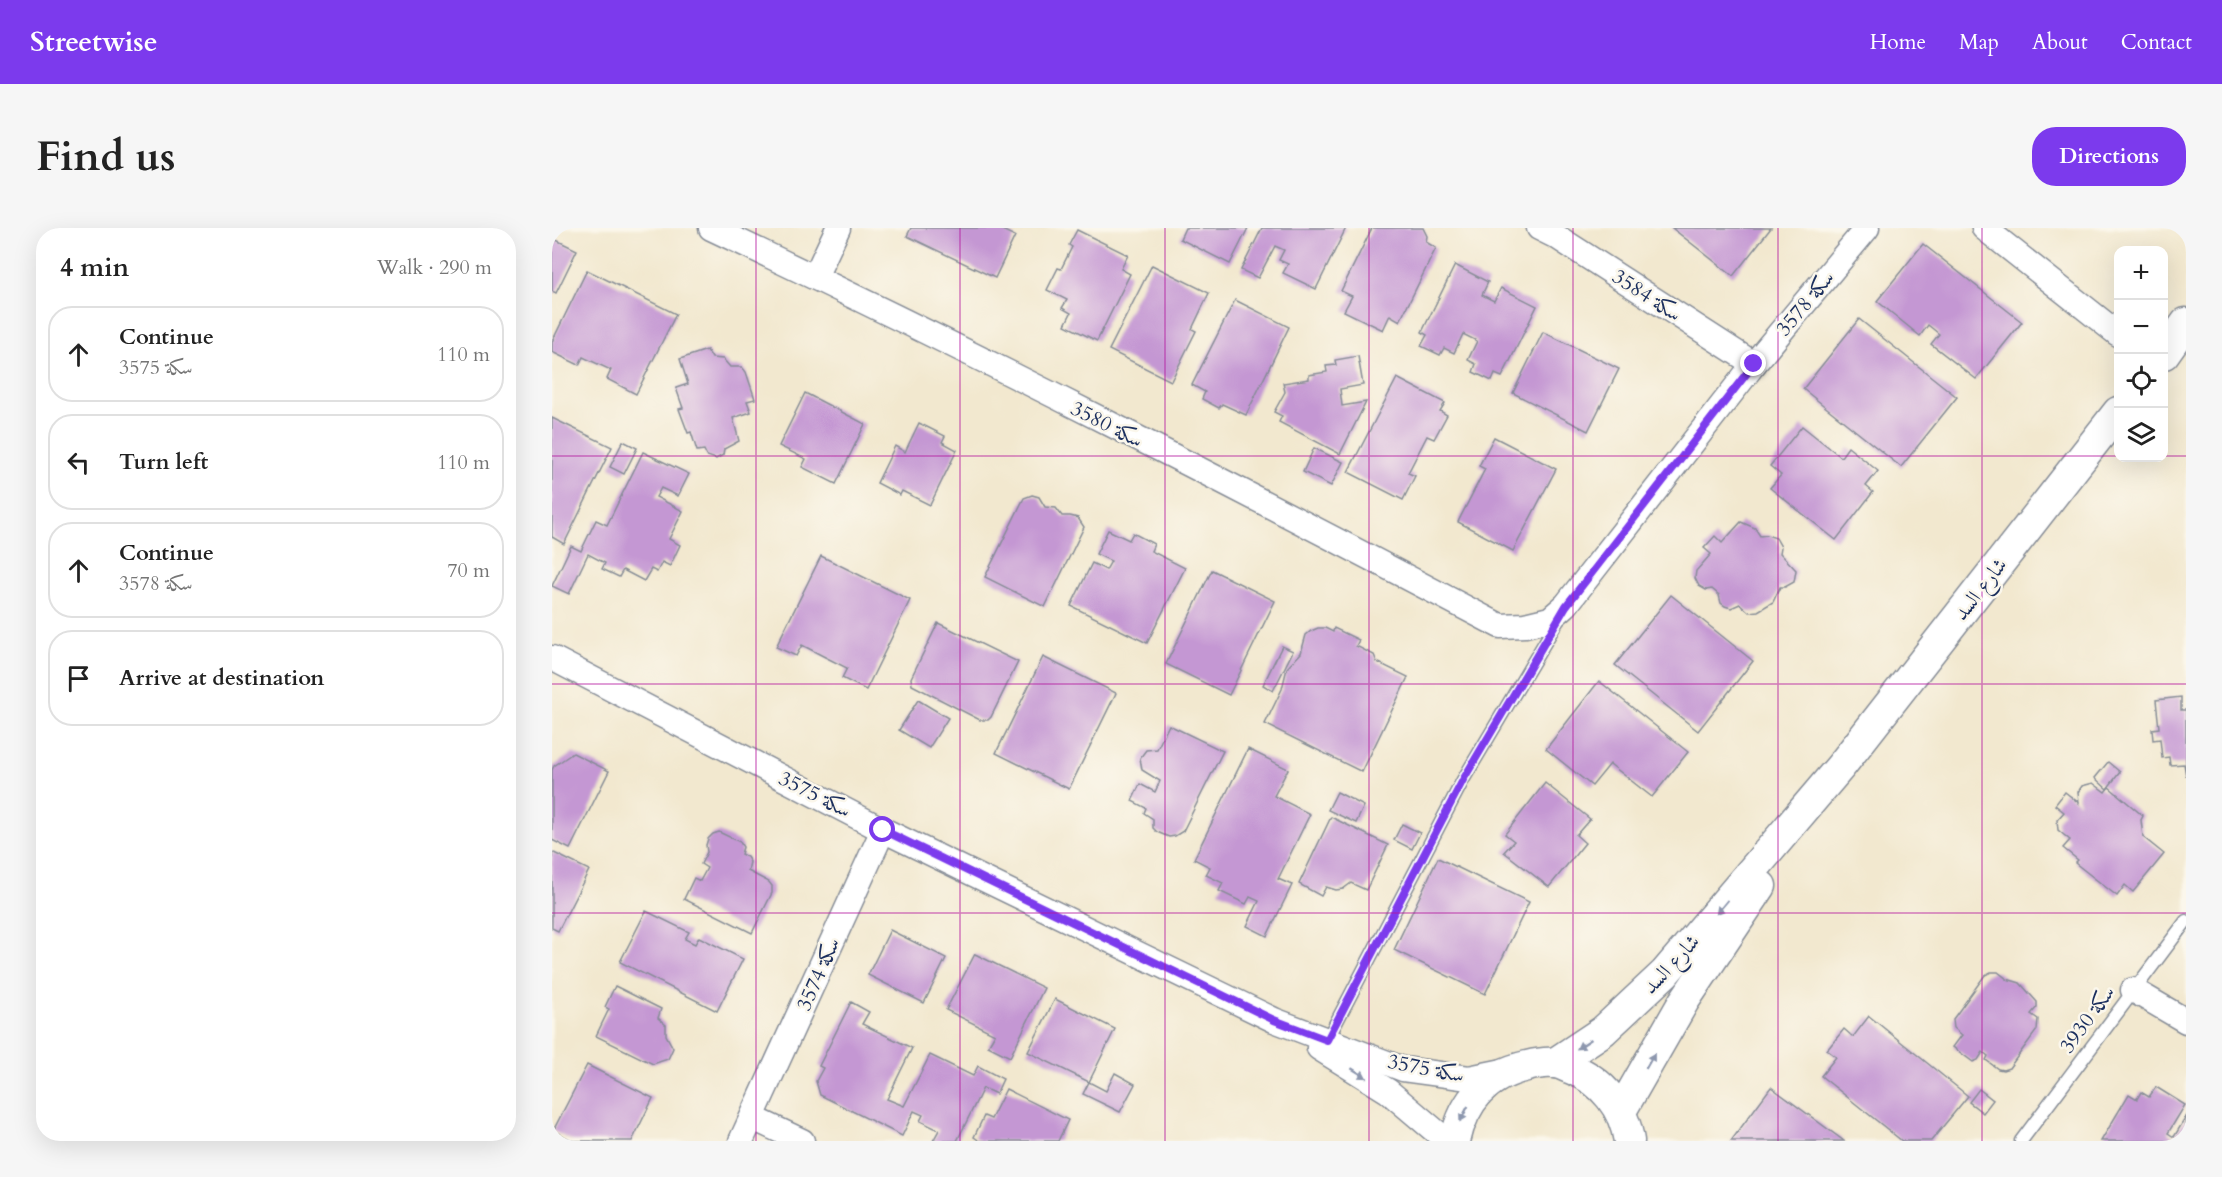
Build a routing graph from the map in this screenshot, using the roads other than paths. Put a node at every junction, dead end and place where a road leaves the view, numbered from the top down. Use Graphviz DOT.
graph roads {
  1 [pos="711,228"];
  2 [pos="838,228"];
  3 [pos="1539,228"];
  4 [pos="1867,228"];
  5 [pos="1984,228"];
  6 [pos="815,277"];
  7 [pos="2186,323"];
  8 [pos="2114,331"];
  9 [pos="2168,347"];
  10 [pos="1754,364"];
  11 [pos="2114,417"];
  12 [pos="1566,606"];
  13 [pos="1500,626"];
  14 [pos="552,658"];
  15 [pos="1841,766"];
  16 [pos="883,830"];
  17 [pos="2186,921"];
  18 [pos="2133,990"];
  19 [pos="1274,1020"];
  20 [pos="2186,1022"];
  21 [pos="1327,1040"];
  22 [pos="1555,1063"];
  23 [pos="1512,1069"];
  24 [pos="1621,1111"];
  25 [pos="753,1118"];
  26 [pos="741,1141"];
  27 [pos="802,1141"];
  28 [pos="1447,1141"];
  29 [pos="1455,1141"];
  30 [pos="1629,1141"];
  31 [pos="2021,1141"];
  1 -- 6 [label="street, سكة 3580"];
  2 -- 6 [label="street"];
  3 -- 10 [label="street, سكة 3584"];
  4 -- 10 [label="street, سكة 3578"];
  5 -- 8 [label="street"];
  6 -- 13 [label="street, سكة 3580"];
  7 -- 9 [label="street"];
  10 -- 12 [label="street, سكة 3578"];
  11 -- 15 [label="street, شارع السد"];
  12 -- 13 [label="street, سكة 3578"];
  12 -- 21 [label="lane"];
  14 -- 16 [label="street, سكة 3575"];
  15 -- 22 [label="street, شارع السد, one-way"];
  24 -- 15 [label="street, شارع السد, one-way"];
  16 -- 19 [label="street, سكة 3575"];
  16 -- 25 [label="street, سكة 3574"];
  17 -- 18 [label="lane, سكة 3930"];
  18 -- 20 [label="street"];
  18 -- 31 [label="lane, سكة 3930"];
  19 -- 21 [label="street, سكة 3575"];
  19 -- 28 [label="street, سكة 3575, one-way"];
  21 -- 23 [label="street, سكة 3575"];
  22 -- 23 [label="street"];
  22 -- 24 [label="street"];
  23 -- 29 [label="street, one-way"];
  24 -- 30 [label="street"];
  25 -- 26 [label="street, سكة 3574"];
  25 -- 27 [label="street"];
}
